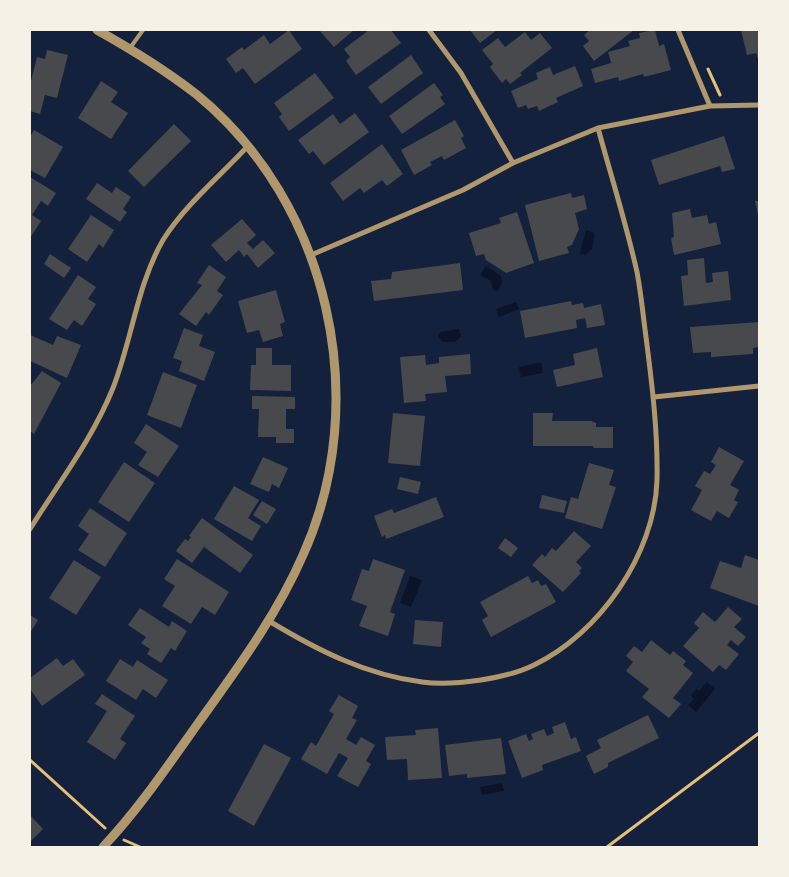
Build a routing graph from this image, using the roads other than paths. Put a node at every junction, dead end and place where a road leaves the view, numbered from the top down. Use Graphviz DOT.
graph roads {
  1 [pos="97,30"];
  2 [pos="143,30"];
  3 [pos="429,30"];
  4 [pos="678,30"];
  5 [pos="130,48"];
  6 [pos="759,105"];
  7 [pos="710,106"];
  8 [pos="598,128"];
  9 [pos="247,147"];
  10 [pos="513,163"];
  11 [pos="311,255"];
  12 [pos="759,386"];
  13 [pos="654,397"];
  14 [pos="30,529"];
  15 [pos="269,621"];
  16 [pos="103,847"];
  1 -- 5 [label="street"];
  2 -- 5 [label="lane"];
  3 -- 10 [label="street"];
  4 -- 7 [label="street"];
  5 -- 9 [label="street"];
  6 -- 7 [label="street"];
  7 -- 8 [label="street"];
  8 -- 10 [label="street"];
  8 -- 13 [label="street"];
  9 -- 11 [label="street"];
  9 -- 14 [label="street"];
  10 -- 11 [label="street"];
  11 -- 15 [label="street"];
  12 -- 13 [label="street"];
  13 -- 15 [label="street"];
  15 -- 16 [label="street"];
}
